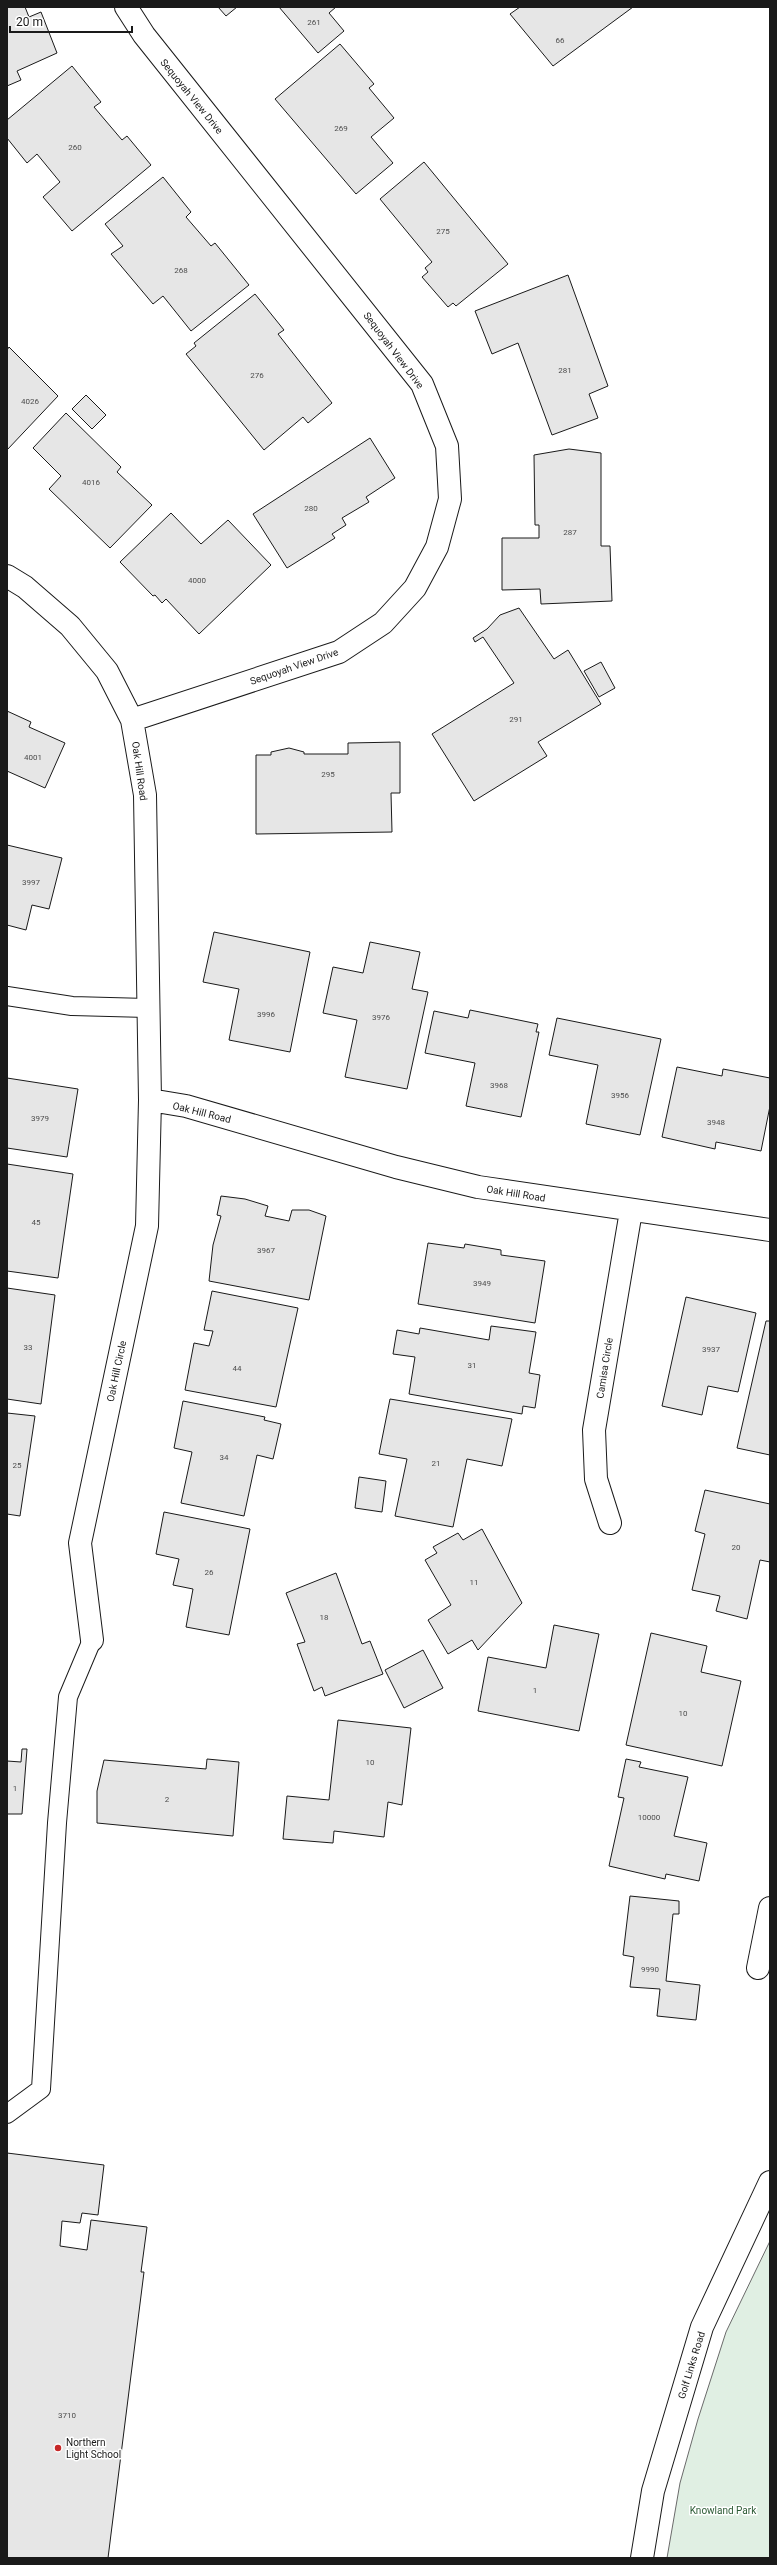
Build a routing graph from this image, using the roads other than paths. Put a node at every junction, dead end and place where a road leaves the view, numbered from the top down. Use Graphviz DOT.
graph roads {
  1 [pos="126,7"];
  2 [pos="7,576"];
  3 [pos="132,720"];
  4 [pos="7,996"];
  5 [pos="146,1008"];
  6 [pos="150,1100"];
  7 [pos="631,1211"];
  8 [pos="770,1230"];
  9 [pos="610,1523"];
  10 [pos="92,1640"];
  11 [pos="770,1908"];
  12 [pos="758,1968"];
  13 [pos="7,2114"];
  14 [pos="770,2182"];
  15 [pos="642,2558"];
  1 -- 3 [label="street, Sequoyah View Drive"];
  2 -- 3 [label="street, Oak Hill Road"];
  3 -- 5 [label="street, Oak Hill Road"];
  4 -- 5 [label="lane"];
  5 -- 6 [label="street, Oak Hill Road"];
  6 -- 7 [label="street, Oak Hill Road"];
  6 -- 10 [label="street, Oak Hill Circle"];
  7 -- 8 [label="street, Oak Hill Road"];
  7 -- 9 [label="street, Camisa Circle"];
  10 -- 13 [label="lane"];
  11 -- 12 [label="street"];
  14 -- 15 [label="street, Golf Links Road"];
}
